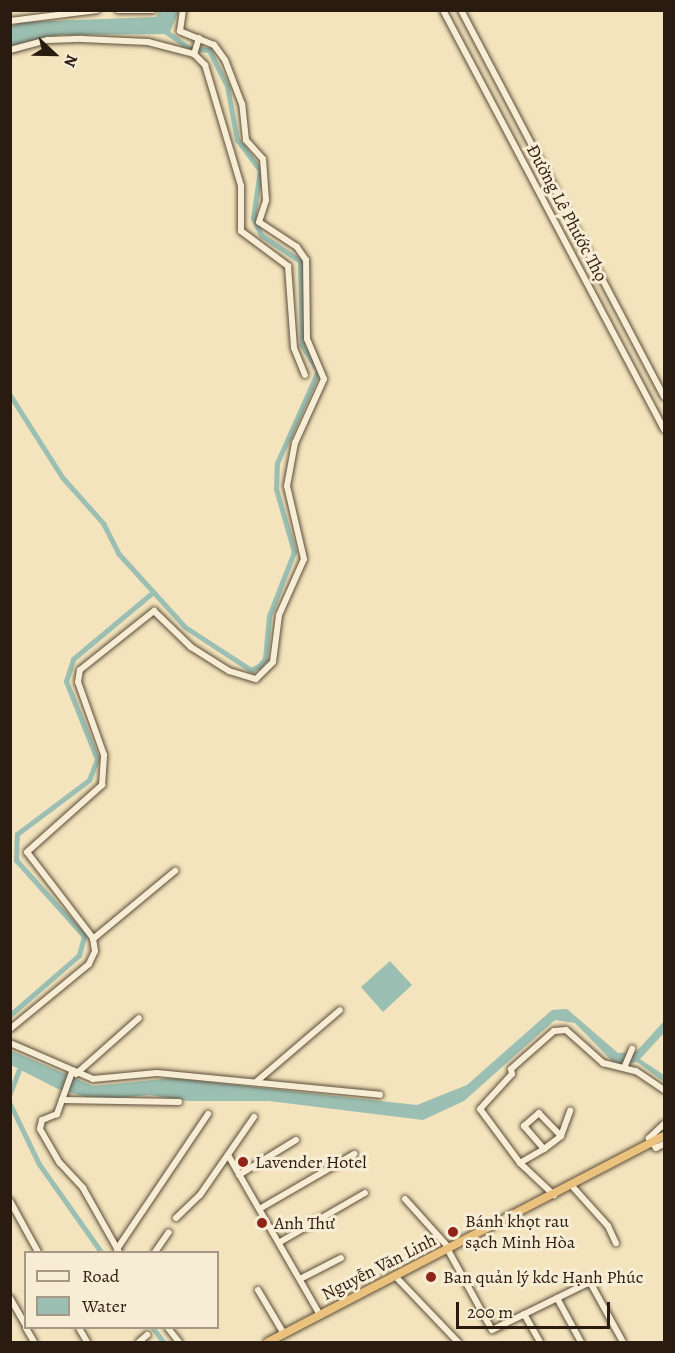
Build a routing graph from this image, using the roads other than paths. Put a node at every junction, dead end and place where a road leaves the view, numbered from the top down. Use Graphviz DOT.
graph roads {
  1 [pos="97,10"];
  2 [pos="118,10"];
  3 [pos="153,10"];
  4 [pos="183,10"];
  5 [pos="443,10"];
  6 [pos="461,10"];
  7 [pos="10,21"];
  8 [pos="199,39"];
  9 [pos="10,50"];
  10 [pos="195,53"];
  11 [pos="515,114"];
  12 [pos="502,121"];
  13 [pos="304,375"];
  14 [pos="664,397"];
  15 [pos="664,429"];
  16 [pos="176,871"];
  17 [pos="93,939"];
  18 [pos="340,1010"];
  19 [pos="139,1018"];
  20 [pos="10,1029"];
  21 [pos="10,1043"];
  22 [pos="632,1049"];
  23 [pos="625,1066"];
  24 [pos="73,1074"];
  25 [pos="257,1082"];
  26 [pos="664,1090"];
  27 [pos="380,1095"];
  28 [pos="62,1099"];
  29 [pos="179,1102"];
  30 [pos="570,1112"];
  31 [pos="208,1114"];
  32 [pos="254,1117"];
  33 [pos="664,1124"];
  34 [pos="561,1136"];
  35 [pos="663,1139"];
  36 [pos="296,1140"];
  37 [pos="651,1143"];
  38 [pos="544,1149"];
  39 [pos="354,1154"];
  40 [pos="228,1155"];
  41 [pos="520,1163"];
  42 [pos="239,1174"];
  43 [pos="572,1186"];
  44 [pos="365,1193"];
  45 [pos="554,1195"];
  46 [pos="405,1199"];
  47 [pos="10,1201"];
  48 [pos="261,1208"];
  49 [pos="176,1218"];
  50 [pos="169,1232"];
  51 [pos="280,1242"];
  52 [pos="616,1243"];
  53 [pos="449,1250"];
  54 [pos="37,1251"];
  55 [pos="118,1251"];
  56 [pos="155,1251"];
  57 [pos="341,1258"];
  58 [pos="396,1277"];
  59 [pos="300,1279"];
  60 [pos="258,1290"];
  61 [pos="10,1298"];
  62 [pos="557,1298"];
  63 [pos="524,1314"];
  64 [pos="320,1316"];
  65 [pos="24,1323"];
  66 [pos="171,1329"];
  67 [pos="147,1335"];
  68 [pos="276,1339"];
  69 [pos="139,1342"];
  70 [pos="179,1342"];
  71 [pos="458,1342"];
  72 [pos="540,1342"];
  73 [pos="581,1342"];
  74 [pos="623,1342"];
  1 -- 7 [label="street"];
  2 -- 3 [label="street"];
  4 -- 8 [label="street"];
  5 -- 12 [label="street, Đường Lê Phước Thọ"];
  6 -- 11 [label="street, Đường Lê Phước Thọ"];
  8 -- 10 [label="street"];
  8 -- 17 [label="street"];
  9 -- 10 [label="street"];
  10 -- 13 [label="street"];
  11 -- 12 [label="street"];
  11 -- 14 [label="street, Đường Lê Phước Thọ"];
  12 -- 15 [label="street, Đường Lê Phước Thọ"];
  16 -- 17 [label="street"];
  17 -- 20 [label="street"];
  18 -- 25 [label="street"];
  19 -- 24 [label="street"];
  21 -- 24 [label="street"];
  22 -- 23 [label="street"];
  23 -- 26 [label="street"];
  23 -- 41 [label="street"];
  24 -- 25 [label="street"];
  24 -- 28 [label="street"];
  25 -- 27 [label="street"];
  28 -- 29 [label="street"];
  28 -- 55 [label="street"];
  30 -- 34 [label="street"];
  31 -- 55 [label="street"];
  32 -- 40 [label="street"];
  33 -- 37 [label="street"];
  34 -- 38 [label="street"];
  34 -- 38 [label="street"];
  35 -- 37 [label="highway, Nguyễn Văn Linh"];
  36 -- 42 [label="street"];
  37 -- 43 [label="highway, Nguyễn Văn Linh"];
  38 -- 41 [label="street"];
  39 -- 48 [label="street"];
  40 -- 42 [label="street"];
  40 -- 49 [label="street"];
  41 -- 45 [label="street"];
  42 -- 48 [label="street"];
  43 -- 45 [label="highway, Nguyễn Văn Linh"];
  43 -- 52 [label="street"];
  44 -- 51 [label="street"];
  45 -- 53 [label="highway, Nguyễn Văn Linh"];
  46 -- 53 [label="street"];
  47 -- 54 [label="street"];
  48 -- 51 [label="street"];
  50 -- 56 [label="street"];
  51 -- 59 [label="street"];
  53 -- 58 [label="highway, Nguyễn Văn Linh"];
  53 -- 63 [label="street"];
  57 -- 59 [label="street"];
  58 -- 64 [label="highway, Nguyễn Văn Linh"];
  58 -- 71 [label="street"];
  59 -- 64 [label="street"];
  60 -- 68 [label="street"];
  61 -- 65 [label="street"];
  62 -- 63 [label="street"];
  62 -- 73 [label="street"];
  62 -- 74 [label="street"];
  63 -- 72 [label="street"];
  64 -- 68 [label="highway, Nguyễn Văn Linh"];
  66 -- 70 [label="street"];
  67 -- 69 [label="street"];
}
